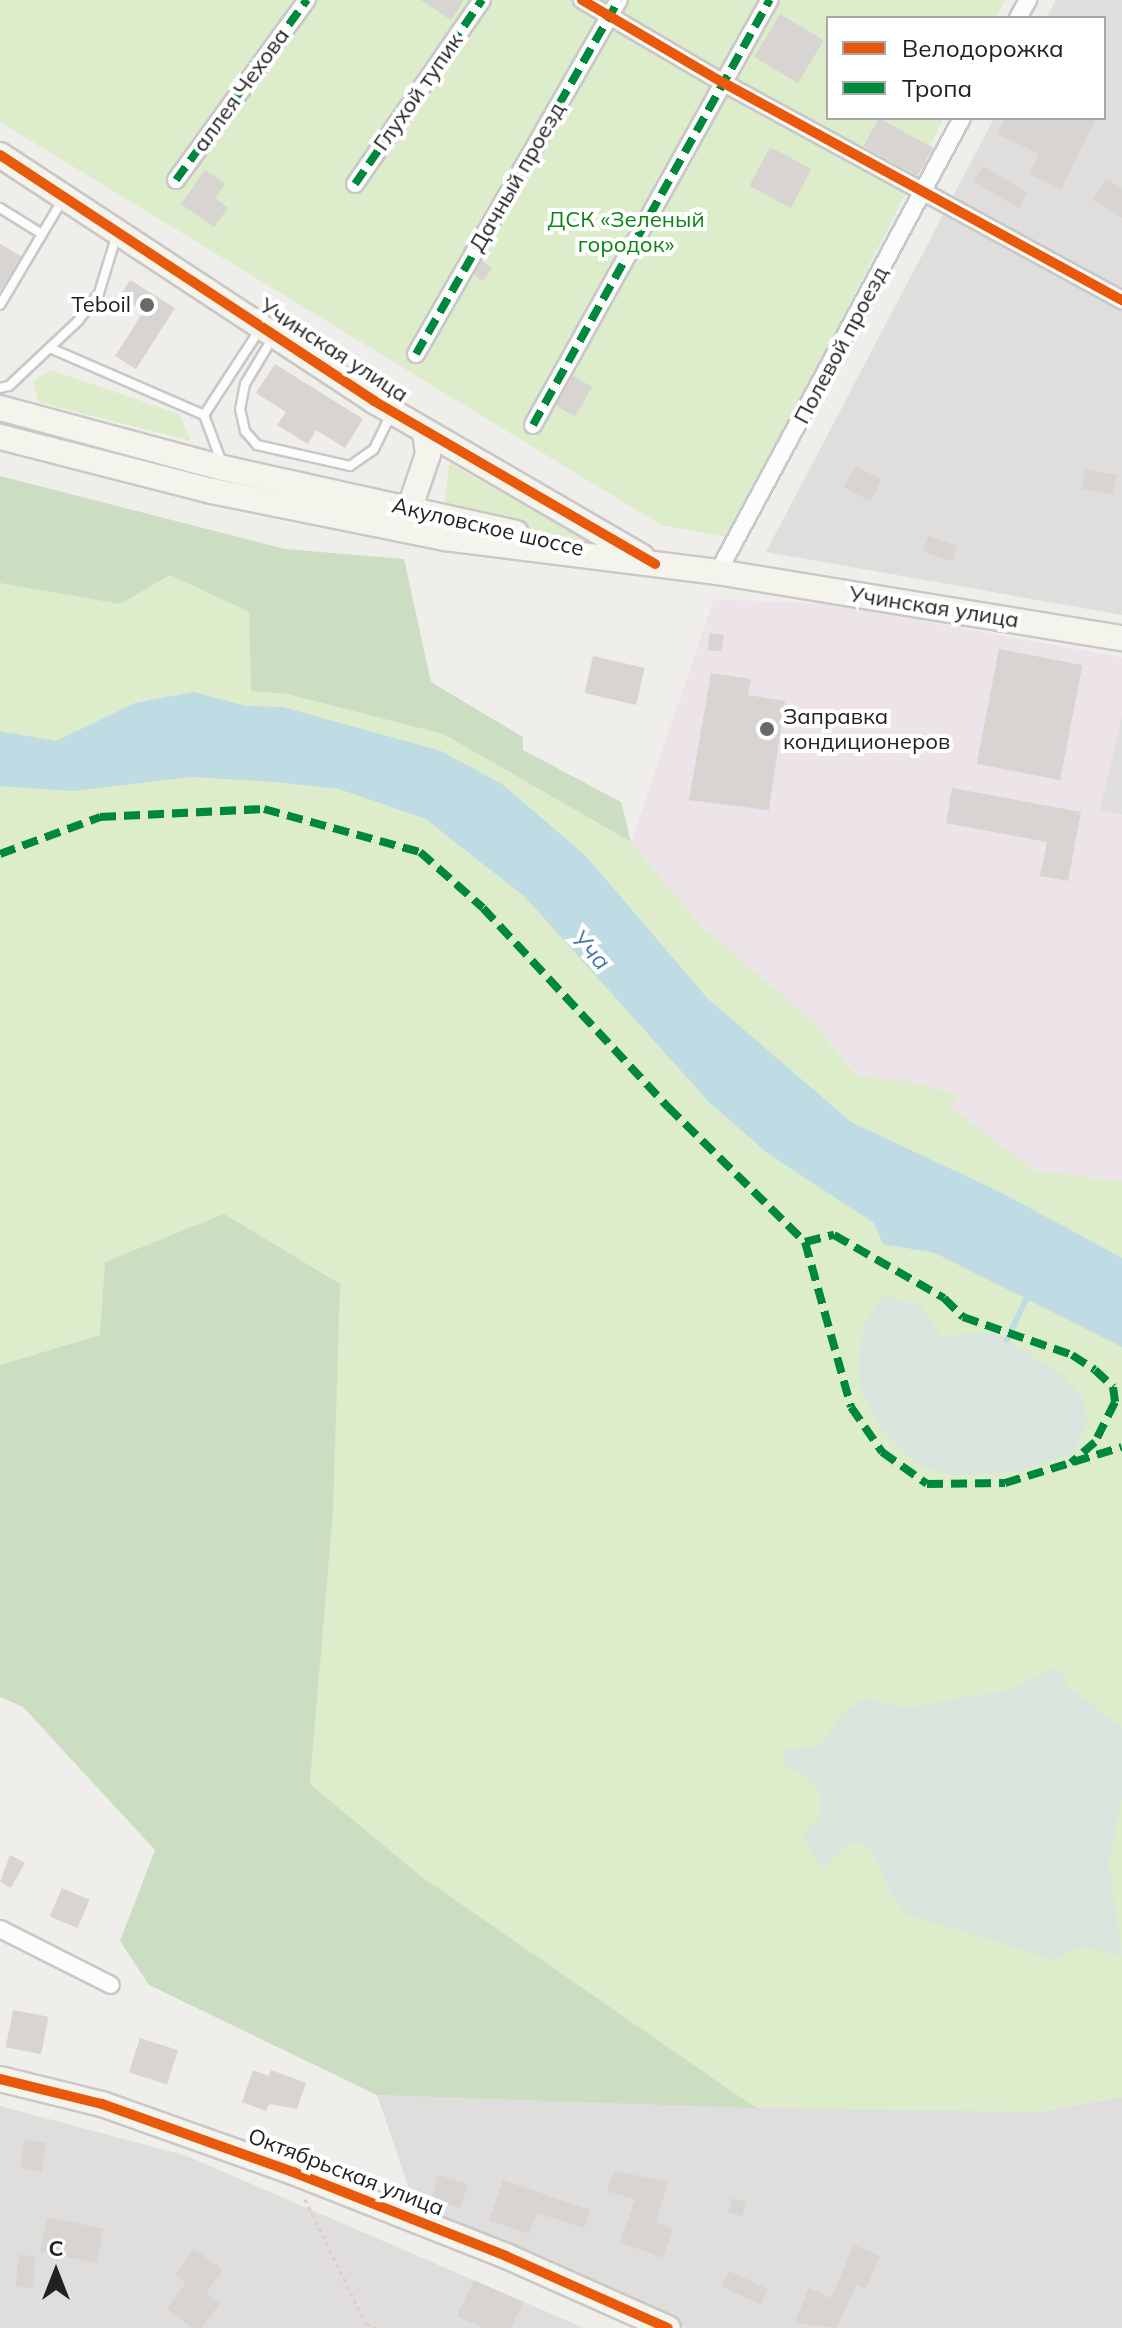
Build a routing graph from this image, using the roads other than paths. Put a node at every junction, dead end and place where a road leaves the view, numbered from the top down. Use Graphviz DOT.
graph roads {
  1 [pos="307,0"];
  2 [pos="482,0"];
  3 [pos="582,0"];
  4 [pos="619,0"];
  5 [pos="770,0"];
  6 [pos="610,16"];
  7 [pos="722,82"];
  8 [pos="961,120"];
  9 [pos="0,155"];
  10 [pos="176,180"];
  11 [pos="355,184"];
  12 [pos="922,190"];
  13 [pos="65,196"];
  14 [pos="0,208"];
  15 [pos="118,230"];
  16 [pos="42,234"];
  17 [pos="1122,300"];
  18 [pos="0,305"];
  19 [pos="268,330"];
  20 [pos="50,348"];
  21 [pos="416,354"];
  22 [pos="0,388"];
  23 [pos="0,408"];
  24 [pos="392,412"];
  25 [pos="204,415"];
  26 [pos="533,425"];
  27 [pos="425,433"];
  28 [pos="0,437"];
  29 [pos="223,468"];
  30 [pos="404,520"];
  31 [pos="655,564"];
  32 [pos="718,572"];
  33 [pos="1122,638"];
  34 [pos="0,1929"];
  35 [pos="111,1985"];
  36 [pos="0,2079"];
  37 [pos="668,2328"];
  1 -- 10 [label="street, аллея Чехова"];
  2 -- 11 [label="street, Глухой тупик"];
  3 -- 6 [label="street"];
  4 -- 6 [label="street, Дачный проезд"];
  5 -- 7 [label="street"];
  6 -- 7 [label="street"];
  6 -- 21 [label="street, Дачный проезд"];
  7 -- 12 [label="street"];
  7 -- 26 [label="street"];
  8 -- 12 [label="street, Полевой проезд"];
  9 -- 13 [label="street, Учинская улица"];
  12 -- 17 [label="street"];
  12 -- 32 [label="street, Полевой проезд"];
  13 -- 15 [label="street, Учинская улица"];
  13 -- 16 [label="lane"];
  14 -- 16 [label="lane"];
  15 -- 19 [label="street, Учинская улица"];
  15 -- 20 [label="lane"];
  16 -- 18 [label="lane"];
  19 -- 24 [label="street, Учинская улица"];
  19 -- 24 [label="lane"];
  19 -- 25 [label="lane"];
  20 -- 22 [label="lane"];
  20 -- 25 [label="lane"];
  23 -- 29 [label="street, Акуловское шоссе"];
  24 -- 27 [label="street, Учинская улица"];
  25 -- 29 [label="lane"];
  27 -- 30 [label="street"];
  27 -- 31 [label="street, Учинская улица"];
  28 -- 30 [label="street, Акуловское шоссе"];
  29 -- 30 [label="street, Акуловское шоссе"];
  30 -- 31 [label="street, Акуловское шоссе"];
  31 -- 32 [label="street, Учинская улица"];
  32 -- 33 [label="street, Учинская улица"];
  34 -- 35 [label="street"];
  36 -- 37 [label="street, Октябрьская улица"];
}
